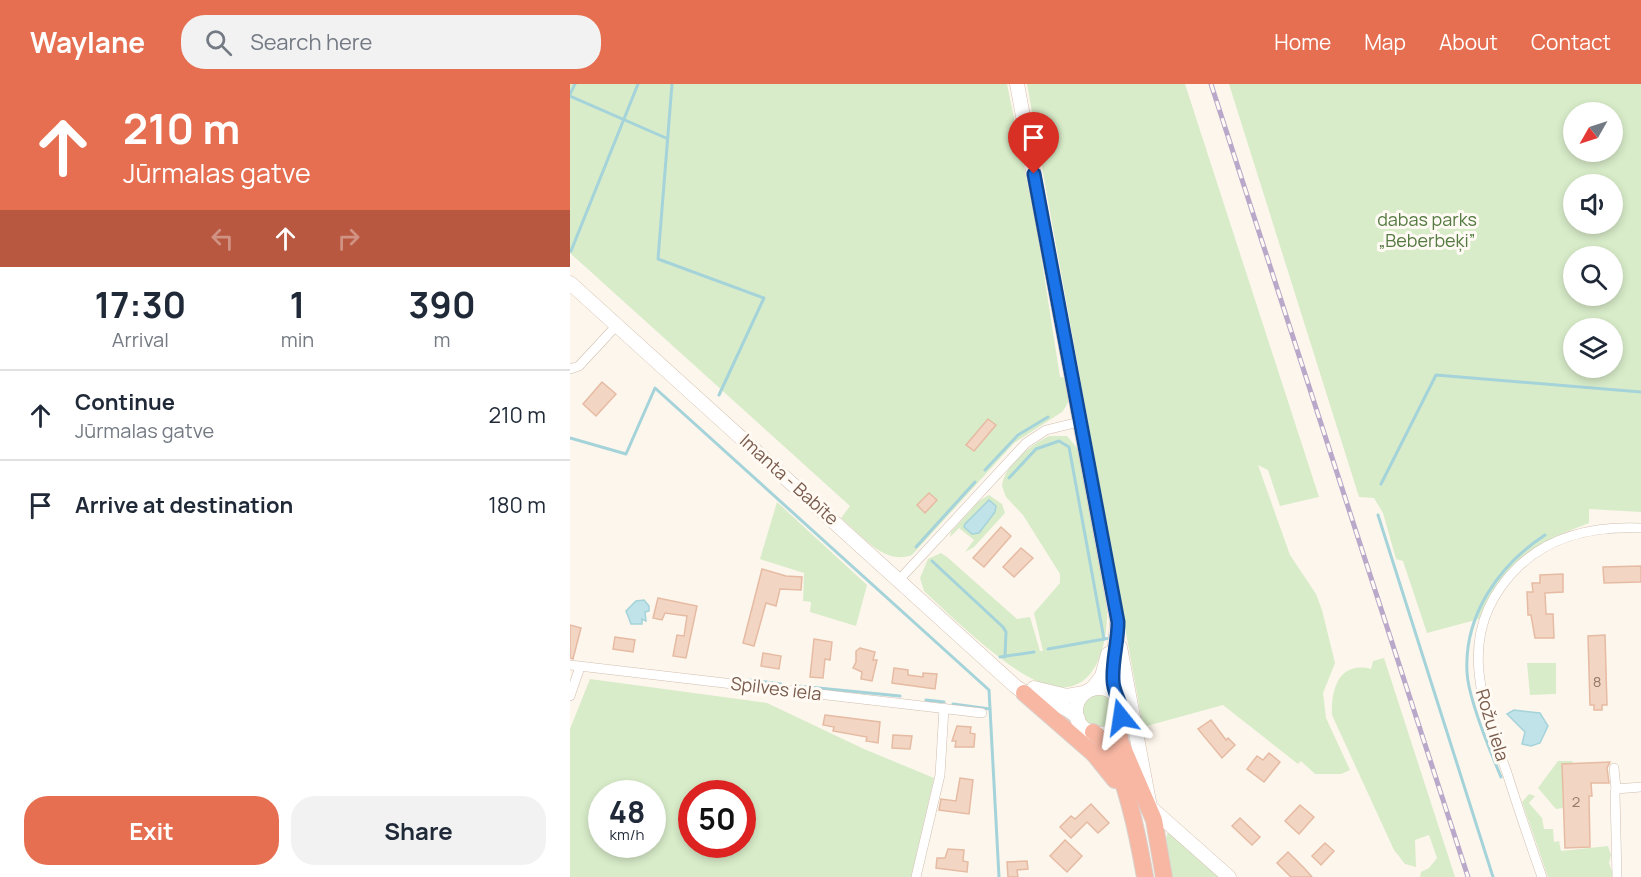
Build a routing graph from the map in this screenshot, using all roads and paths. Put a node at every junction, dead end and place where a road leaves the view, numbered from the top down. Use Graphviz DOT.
graph roads {
  1 [pos="1017,84"];
  2 [pos="570,284"];
  3 [pos="617,325"];
  4 [pos="570,369"];
  5 [pos="1079,422"];
  6 [pos="1641,528"];
  7 [pos="899,580"];
  8 [pos="1117,633"];
  9 [pos="575,666"];
  10 [pos="1007,678"];
  11 [pos="1088,691"];
  12 [pos="1024,693"];
  13 [pos="1116,694"];
  14 [pos="570,696"];
  15 [pos="944,708"];
  16 [pos="982,713"];
  17 [pos="1078,718"];
  18 [pos="1119,722"];
  19 [pos="1093,732"];
  20 [pos="1614,768"];
  21 [pos="1641,787"];
  22 [pos="1616,789"];
  23 [pos="1130,804"];
  24 [pos="1150,807"];
  25 [pos="916,877"];
  26 [pos="1145,877"];
  27 [pos="1164,877"];
  28 [pos="1229,877"];
  29 [pos="1542,877"];
  30 [pos="1617,877"];
  1 -- 5 [label="main road"];
  2 -- 3 [label="main road, Imanta - Babīte"];
  3 -- 4 [label="street"];
  3 -- 7 [label="main road, Imanta - Babīte"];
  5 -- 7 [label="street"];
  5 -- 8 [label="main road"];
  6 -- 29 [label="street, Rožu iela"];
  7 -- 10 [label="main road, Imanta - Babīte"];
  8 -- 11 [label="main road"];
  8 -- 13 [label="main road"];
  8 -- 24 [label="main road"];
  9 -- 14 [label="street"];
  9 -- 15 [label="street, Spilves iela"];
  10 -- 11 [label="main road, Imanta - Babīte"];
  10 -- 12 [label="main road, Imanta - Babīte"];
  11 -- 13 [label="main road"];
  11 -- 17 [label="main road"];
  12 -- 17 [label="main road, Imanta - Babīte"];
  12 -- 23 [label="highway"];
  13 -- 18 [label="main road"];
  15 -- 16 [label="street, Spilves iela"];
  15 -- 25 [label="street"];
  17 -- 19 [label="main road"];
  18 -- 19 [label="main road"];
  18 -- 24 [label="highway"];
  19 -- 23 [label="highway"];
  20 -- 22 [label="street"];
  21 -- 22 [label="street"];
  22 -- 30 [label="street"];
  23 -- 26 [label="highway"];
  24 -- 27 [label="highway"];
  24 -- 28 [label="main road"];
}
